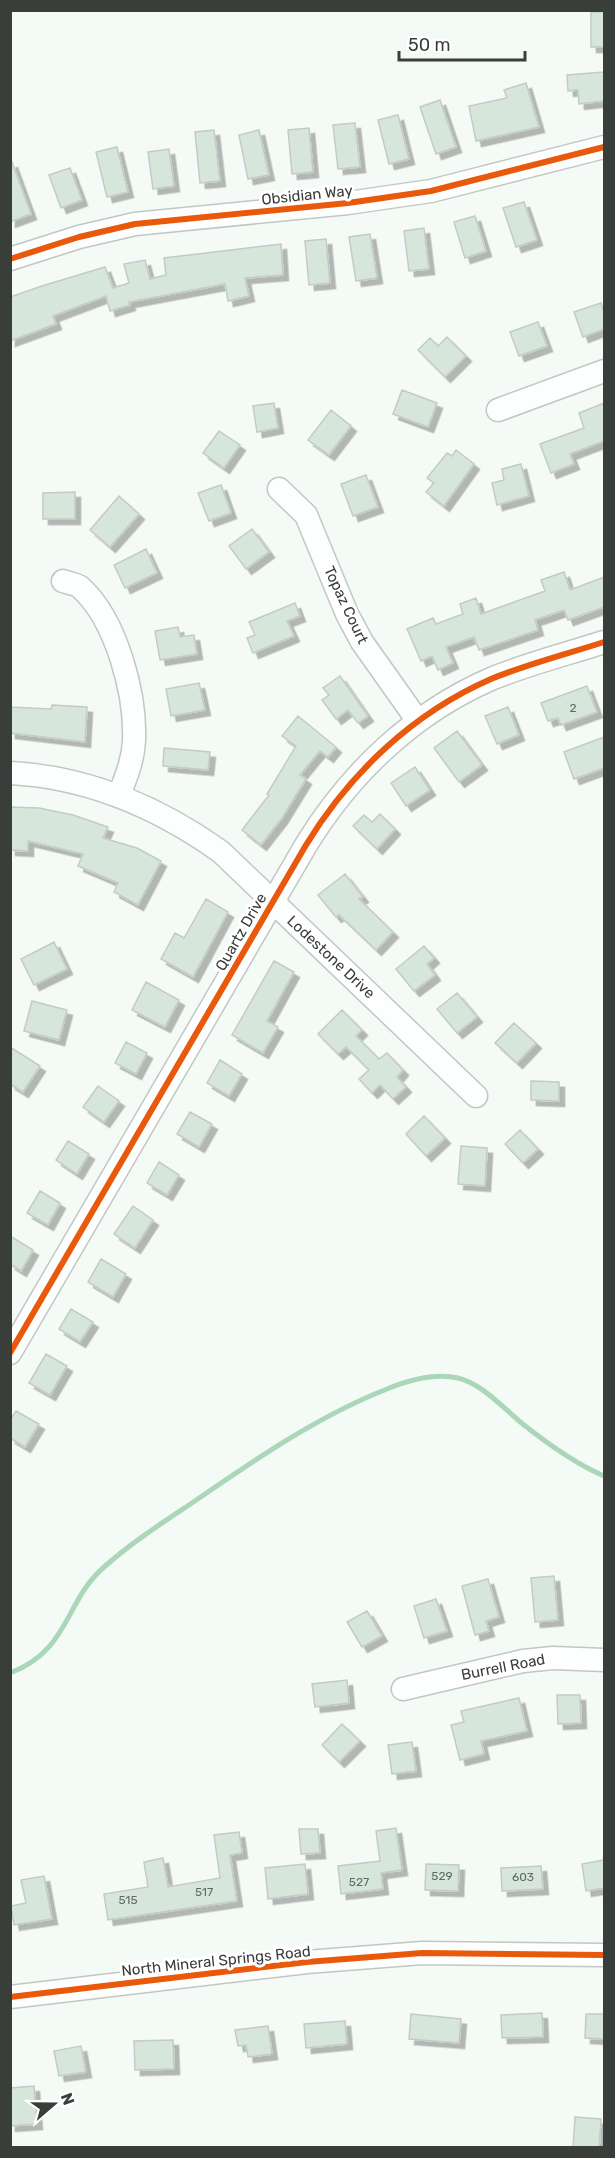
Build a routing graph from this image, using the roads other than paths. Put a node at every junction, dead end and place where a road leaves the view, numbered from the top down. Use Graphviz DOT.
graph roads {
  1 [pos="604,147"];
  2 [pos="10,260"];
  3 [pos="604,370"];
  4 [pos="498,410"];
  5 [pos="279,489"];
  6 [pos="63,581"];
  7 [pos="604,642"];
  8 [pos="418,721"];
  9 [pos="10,773"];
  10 [pos="119,795"];
  11 [pos="273,902"];
  12 [pos="476,1096"];
  13 [pos="10,1353"];
  14 [pos="604,1660"];
  15 [pos="403,1689"];
  16 [pos="604,1955"];
  17 [pos="10,1997"];
  1 -- 2 [label="street, Obsidian Way"];
  3 -- 4 [label="street"];
  5 -- 8 [label="street, Topaz Court"];
  6 -- 10 [label="street"];
  7 -- 8 [label="street, Quartz Drive"];
  8 -- 11 [label="street, Quartz Drive"];
  9 -- 10 [label="street, Lodestone Drive"];
  10 -- 11 [label="street, Lodestone Drive"];
  11 -- 12 [label="street, Lodestone Drive"];
  11 -- 13 [label="street, Quartz Drive"];
  14 -- 15 [label="street, Burrell Road"];
  16 -- 17 [label="street, North Mineral Springs Road"];
}
